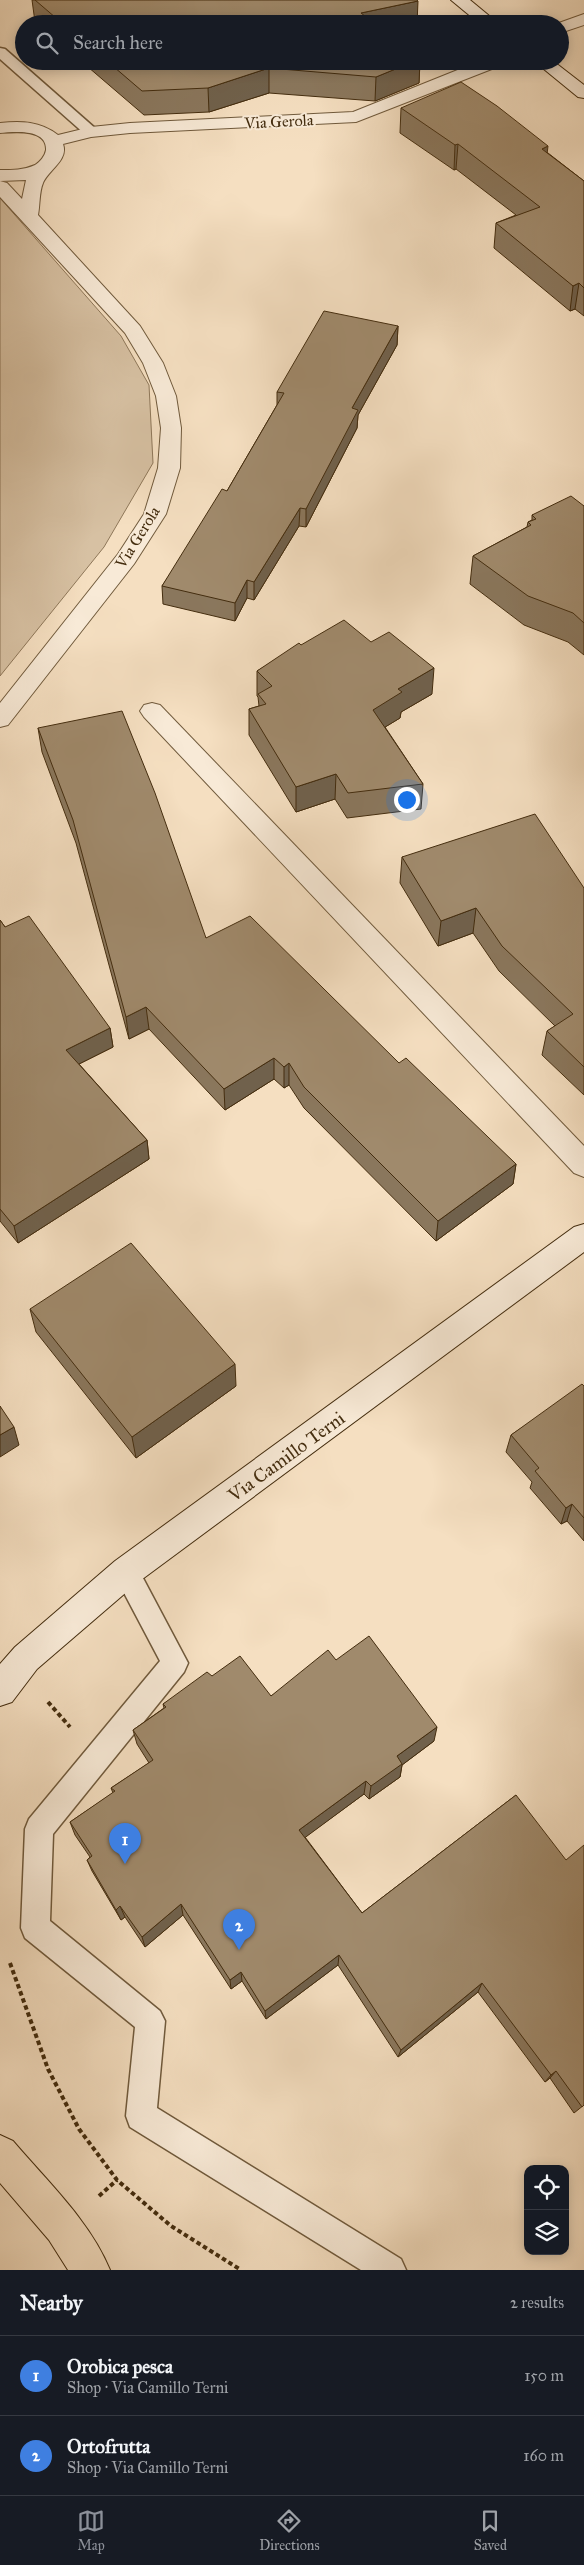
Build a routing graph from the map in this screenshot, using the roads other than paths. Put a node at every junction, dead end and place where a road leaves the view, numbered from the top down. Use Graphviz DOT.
graph roads {
  1 [pos="459,0"];
  2 [pos="479,15"];
  3 [pos="584,19"];
  4 [pos="569,25"];
  5 [pos="0,52"];
  6 [pos="15,65"];
  7 [pos="20,70"];
  8 [pos="474,70"];
  9 [pos="554,70"];
  10 [pos="584,93"];
  11 [pos="0,128"];
  12 [pos="91,132"];
  13 [pos="54,141"];
  14 [pos="48,164"];
  15 [pos="0,176"];
  16 [pos="0,187"];
  17 [pos="29,216"];
  18 [pos="152,711"];
  19 [pos="0,719"];
  20 [pos="584,1165"];
  21 [pos="584,1236"];
  22 [pos="126,1572"];
  23 [pos="9,1679"];
  24 [pos="0,2154"];
  25 [pos="90,2270"];
  26 [pos="390,2270"];
  1 -- 2 [label="street"];
  3 -- 4 [label="street"];
  5 -- 6 [label="lane"];
  7 -- 12 [label="lane"];
  8 -- 12 [label="street, Via Gerola"];
  9 -- 10 [label="street"];
  11 -- 13 [label="street"];
  12 -- 13 [label="street, Via Gerola"];
  13 -- 14 [label="street"];
  14 -- 15 [label="street"];
  14 -- 17 [label="street"];
  16 -- 17 [label="street, Via Gerola"];
  17 -- 19 [label="street, Via Gerola"];
  18 -- 20 [label="street"];
  21 -- 22 [label="street, Via Camillo Terni"];
  22 -- 23 [label="street, Via Camillo Terni"];
  22 -- 26 [label="lane"];
  24 -- 25 [label="main road"];
}
